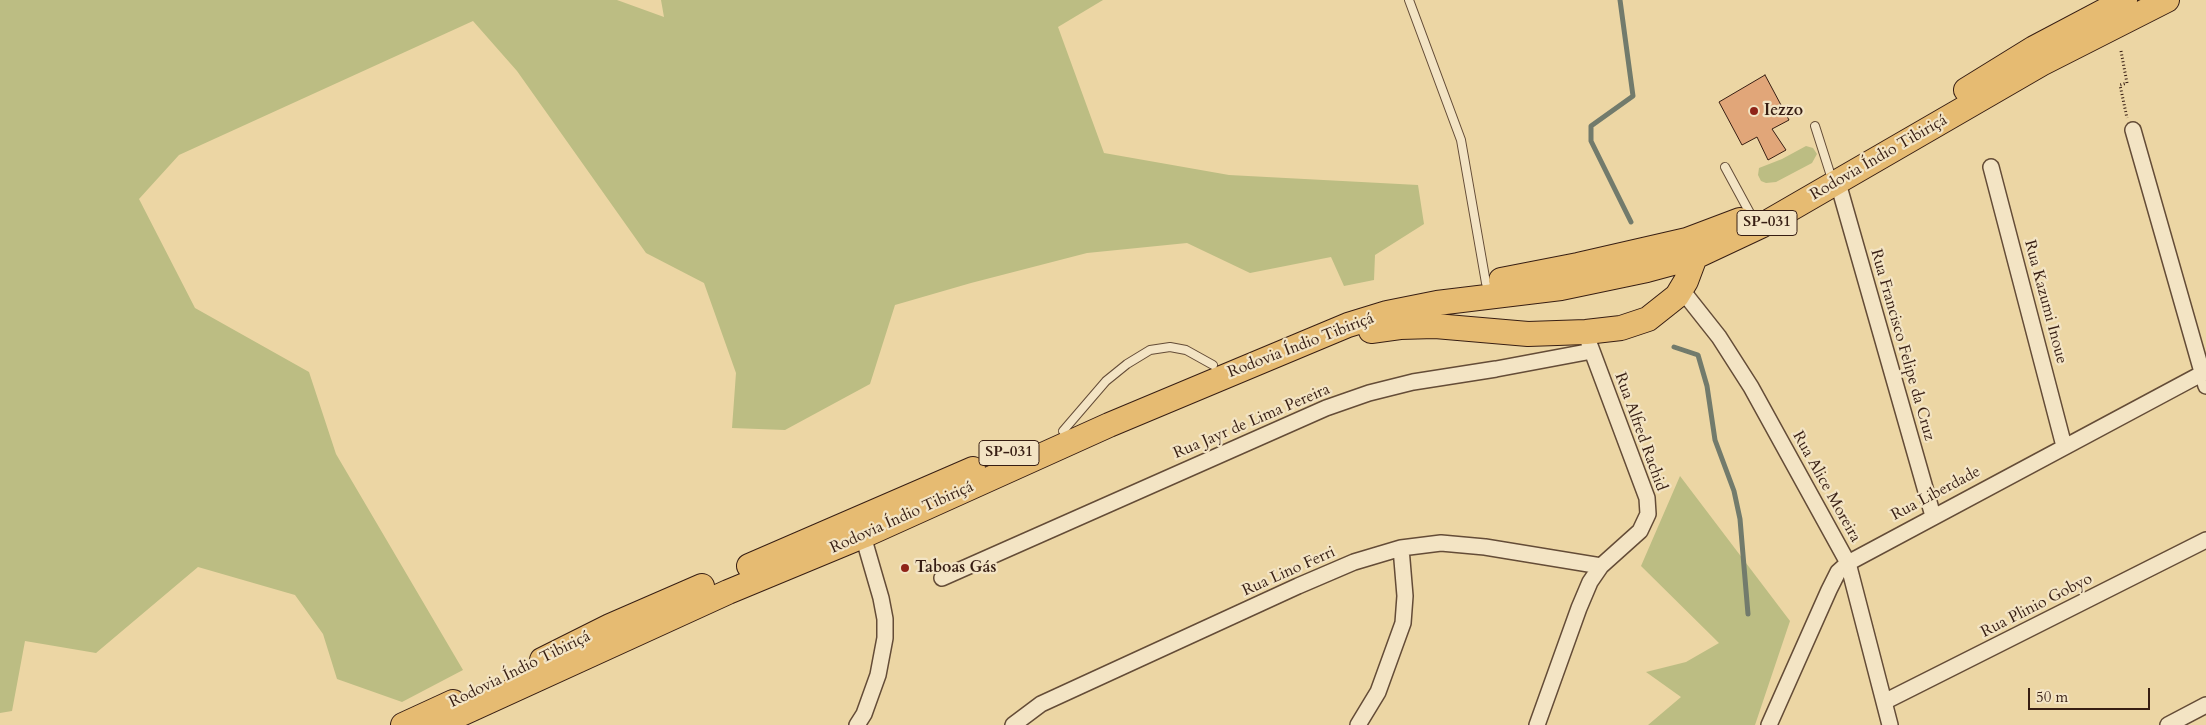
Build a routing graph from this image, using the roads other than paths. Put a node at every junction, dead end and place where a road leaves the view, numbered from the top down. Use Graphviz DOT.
graph roads {
  1 [pos="1409,0"];
  2 [pos="2125,0"];
  3 [pos="2167,0"];
  4 [pos="1815,126"];
  5 [pos="2133,130"];
  6 [pos="1725,167"];
  7 [pos="1991,167"];
  8 [pos="1834,178"];
  9 [pos="1751,215"];
  10 [pos="1695,257"];
  11 [pos="1486,284"];
  12 [pos="1681,289"];
  13 [pos="1325,334"];
  14 [pos="1589,341"];
  15 [pos="1212,365"];
  16 [pos="2204,379"];
  17 [pos="1063,431"];
  18 [pos="2064,446"];
  19 [pos="1933,516"];
  20 [pos="863,536"];
  21 [pos="2206,540"];
  22 [pos="1401,548"];
  23 [pos="1848,563"];
  24 [pos="1602,566"];
  25 [pos="942,578"];
  26 [pos="1884,702"];
  27 [pos="2206,705"];
  28 [pos="403,725"];
  29 [pos="437,725"];
  30 [pos="857,725"];
  31 [pos="1013,725"];
  32 [pos="1358,725"];
  33 [pos="1537,725"];
  34 [pos="1769,725"];
  35 [pos="1890,725"];
  36 [pos="2168,725"];
  1 -- 11 [label="lane"];
  2 -- 8 [label="highway, Rodovia Índio Tibiriçá / SP-031"];
  3 -- 8 [label="highway, Rodovia Índio Tibiriçá / SP-031"];
  4 -- 8 [label="lane"];
  5 -- 16 [label="street"];
  6 -- 9 [label="lane"];
  7 -- 18 [label="street, Rua Kazumi Inoue"];
  8 -- 9 [label="highway, Rodovia Índio Tibiriçá / SP-031"];
  8 -- 10 [label="highway, Rodovia Índio Tibiriçá / SP-031"];
  8 -- 19 [label="street, Rua Francisco Felipe da Cruz"];
  9 -- 11 [label="highway, Rodovia Índio Tibiriçá / SP-031"];
  10 -- 12 [label="highway"];
  10 -- 13 [label="highway, Rodovia Índio Tibiriçá / SP-031"];
  11 -- 15 [label="highway, Rodovia Índio Tibiriçá / SP-031"];
  12 -- 14 [label="highway"];
  12 -- 23 [label="street, Rua Alice Moreira"];
  13 -- 14 [label="highway"];
  13 -- 20 [label="highway, Rodovia Índio Tibiriçá / SP-031"];
  14 -- 24 [label="street, Rua Alfred Rachid"];
  14 -- 25 [label="street, Rua Jayr de Lima Pereira"];
  15 -- 17 [label="highway, Rodovia Índio Tibiriçá / SP-031"];
  15 -- 17 [label="lane"];
  16 -- 18 [label="street, Rua Liberdade"];
  17 -- 28 [label="highway, Rodovia Índio Tibiriçá / SP-031"];
  18 -- 19 [label="street, Rua Liberdade"];
  19 -- 23 [label="street, Rua Liberdade"];
  20 -- 29 [label="highway, Rodovia Índio Tibiriçá / SP-031"];
  20 -- 30 [label="street"];
  21 -- 26 [label="street, Rua Plinio Gobyo"];
  22 -- 24 [label="street, Rua Lino Ferri"];
  22 -- 31 [label="street, Rua Lino Ferri"];
  22 -- 32 [label="street"];
  23 -- 26 [label="street, Rua Alice Moreira"];
  23 -- 34 [label="street, Rua Liberdade"];
  24 -- 33 [label="street, Rua Alfred Rachid"];
  26 -- 35 [label="street, Rua Alice Moreira"];
  27 -- 36 [label="street"];
}
